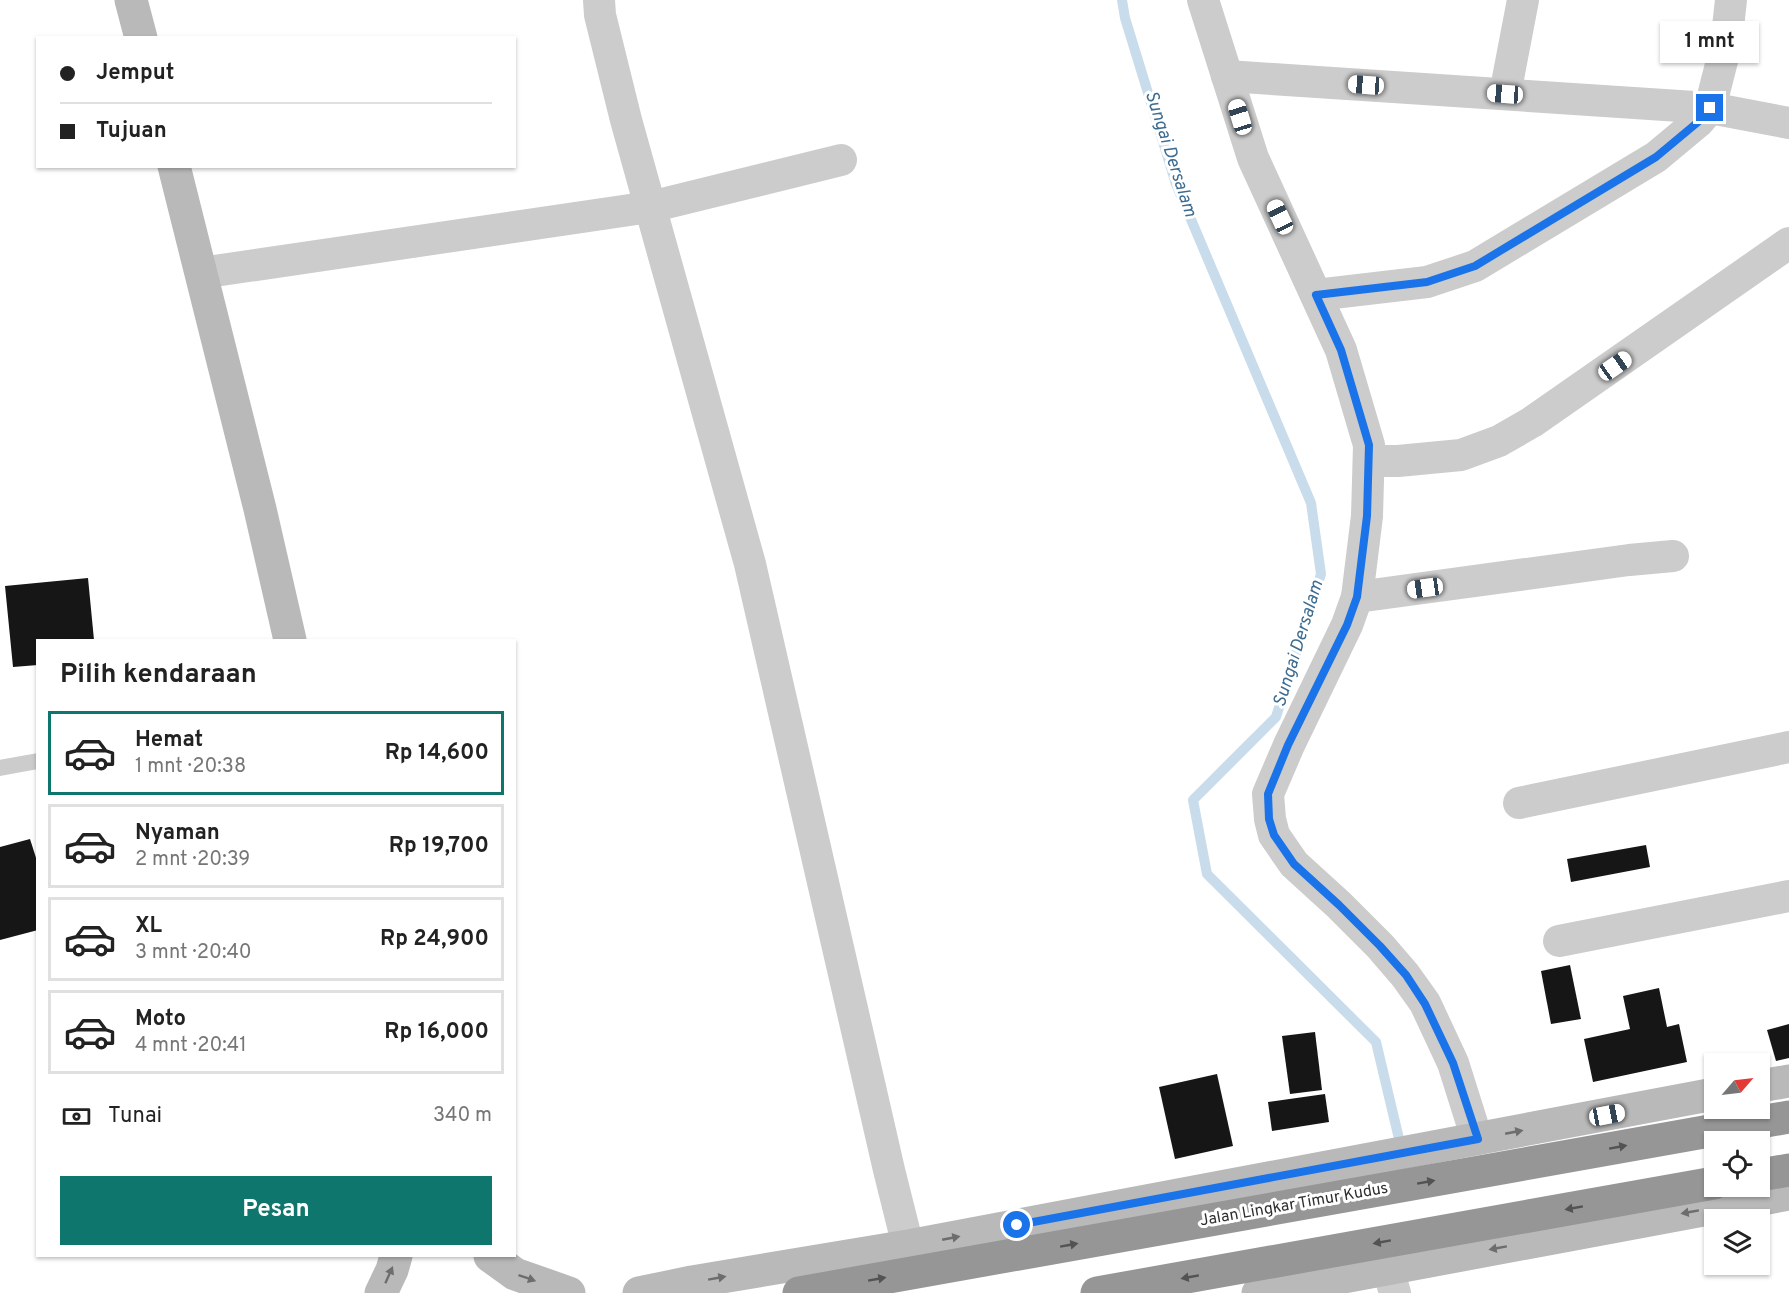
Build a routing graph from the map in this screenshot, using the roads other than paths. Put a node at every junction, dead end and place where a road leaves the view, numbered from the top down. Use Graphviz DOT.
graph roads {
  1 [pos="131,0"];
  2 [pos="599,0"];
  3 [pos="1203,0"];
  4 [pos="1523,0"];
  5 [pos="1731,0"];
  6 [pos="140,36"];
  7 [pos="1227,75"];
  8 [pos="1505,94"];
  9 [pos="1710,108"];
  10 [pos="1789,123"];
  11 [pos="841,160"];
  12 [pos="175,168"];
  13 [pos="650,207"];
  14 [pos="1789,243"];
  15 [pos="201,273"];
  16 [pos="1316,295"];
  17 [pos="1369,461"];
  18 [pos="1673,556"];
  19 [pos="1357,597"];
  20 [pos="290,639"];
  21 [pos="1789,747"];
  22 [pos="36,761"];
  23 [pos="0,768"];
  24 [pos="1519,803"];
  25 [pos="1789,896"];
  26 [pos="1559,941"];
  27 [pos="1789,1081"];
  28 [pos="1770,1084"];
  29 [pos="1704,1096"];
  30 [pos="1789,1117"];
  31 [pos="1478,1139"];
  32 [pos="1789,1170"];
  33 [pos="1770,1174"];
  34 [pos="1704,1186"];
  35 [pos="1789,1194"];
  36 [pos="908,1246"];
  37 [pos="396,1257"];
  38 [pos="491,1257"];
  39 [pos="1391,1281"];
  40 [pos="381,1293"];
  41 [pos="569,1293"];
  42 [pos="639,1293"];
  43 [pos="799,1293"];
  44 [pos="1097,1293"];
  45 [pos="1258,1293"];
  1 -- 6 [label="street"];
  2 -- 13 [label="street"];
  3 -- 7 [label="street"];
  4 -- 8 [label="street"];
  5 -- 9 [label="street"];
  7 -- 8 [label="street"];
  7 -- 16 [label="street"];
  8 -- 9 [label="street"];
  9 -- 10 [label="street"];
  9 -- 16 [label="street"];
  11 -- 13 [label="street"];
  12 -- 15 [label="street"];
  13 -- 15 [label="street"];
  13 -- 36 [label="street"];
  14 -- 17 [label="street"];
  15 -- 20 [label="street"];
  16 -- 17 [label="street"];
  17 -- 19 [label="street"];
  18 -- 19 [label="street"];
  19 -- 31 [label="street"];
  21 -- 24 [label="street"];
  22 -- 23 [label="lane"];
  25 -- 26 [label="street"];
  27 -- 28 [label="street"];
  31 -- 29 [label="street, one-way"];
  43 -- 30 [label="highway, Jalan Lingkar Timur Kudus, one-way"];
  36 -- 31 [label="street, one-way"];
  32 -- 33 [label="highway"];
  34 -- 44 [label="highway, one-way"];
  35 -- 39 [label="street, one-way"];
  42 -- 36 [label="street, one-way"];
  40 -- 37 [label="street, one-way"];
  38 -- 41 [label="street, one-way"];
  39 -- 45 [label="street"];
}
